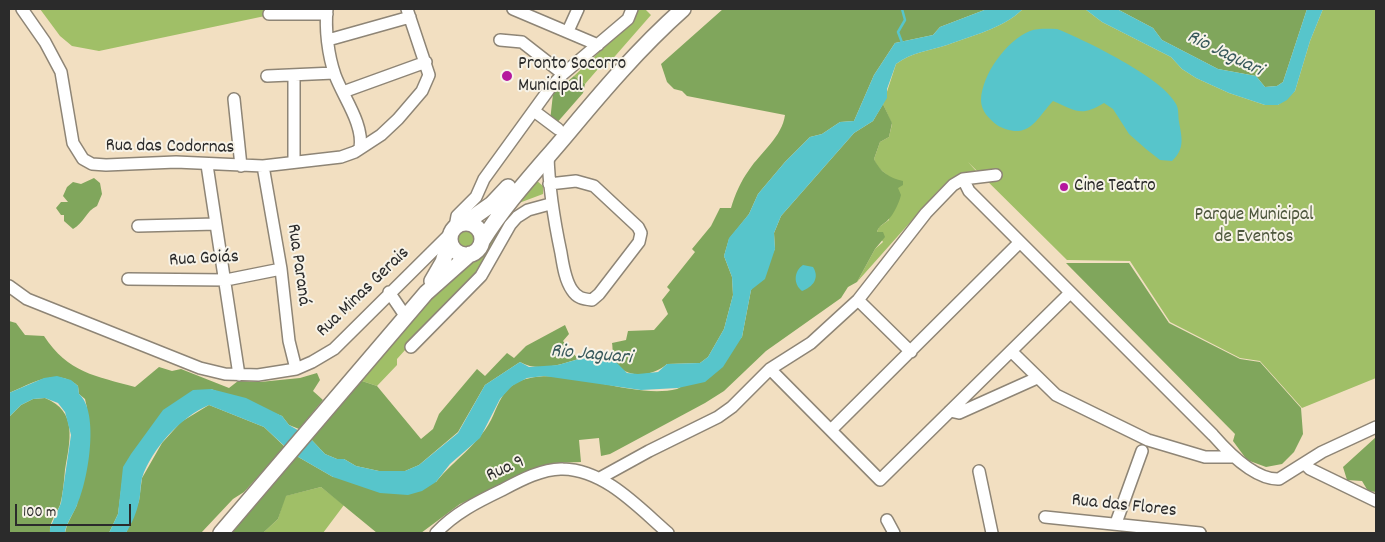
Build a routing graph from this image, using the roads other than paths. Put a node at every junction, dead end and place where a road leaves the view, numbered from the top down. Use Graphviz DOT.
graph roads {
  1 [pos="22,9"];
  2 [pos="516,9"];
  3 [pos="578,9"];
  4 [pos="632,9"];
  5 [pos="668,9"];
  6 [pos="683,9"];
  7 [pos="327,11"];
  8 [pos="409,13"];
  9 [pos="269,14"];
  10 [pos="568,31"];
  11 [pos="328,40"];
  12 [pos="500,40"];
  13 [pos="598,45"];
  14 [pos="426,62"];
  15 [pos="334,73"];
  16 [pos="563,74"];
  17 [pos="267,76"];
  18 [pos="294,76"];
  19 [pos="343,92"];
  20 [pos="234,99"];
  21 [pos="534,112"];
  22 [pos="525,124"];
  23 [pos="556,128"];
  24 [pos="360,148"];
  25 [pos="548,156"];
  26 [pos="294,162"];
  27 [pos="207,165"];
  28 [pos="241,166"];
  29 [pos="264,166"];
  30 [pos="996,175"];
  31 [pos="963,179"];
  32 [pos="548,184"];
  33 [pos="550,204"];
  34 [pos="216,224"];
  35 [pos="138,226"];
  36 [pos="455,230"];
  37 [pos="482,241"];
  38 [pos="1020,242"];
  39 [pos="470,254"];
  40 [pos="281,268"];
  41 [pos="128,279"];
  42 [pos="226,280"];
  43 [pos="9,286"];
  44 [pos="389,292"];
  45 [pos="426,293"];
  46 [pos="1070,293"];
  47 [pos="858,300"];
  48 [pos="406,317"];
  49 [pos="411,347"];
  50 [pos="1011,351"];
  51 [pos="911,352"];
  52 [pos="296,369"];
  53 [pos="770,369"];
  54 [pos="239,375"];
  55 [pos="1037,378"];
  56 [pos="950,411"];
  57 [pos="1376,427"];
  58 [pos="831,430"];
  59 [pos="1142,451"];
  60 [pos="1232,457"];
  61 [pos="1305,464"];
  62 [pos="979,471"];
  63 [pos="600,478"];
  64 [pos="1376,501"];
  65 [pos="1045,517"];
  66 [pos="886,520"];
  67 [pos="1116,523"];
  68 [pos="221,533"];
  69 [pos="436,533"];
  70 [pos="668,533"];
  71 [pos="894,533"];
  72 [pos="992,533"];
  73 [pos="1200,533"];
  1 -- 27 [label="street, Rua das Codornas"];
  2 -- 10 [label="street"];
  3 -- 10 [label="street"];
  4 -- 13 [label="street, Rua Minas Gerais"];
  5 -- 23 [label="main road"];
  6 -- 25 [label="main road"];
  7 -- 9 [label="street"];
  7 -- 11 [label="street"];
  8 -- 11 [label="street"];
  8 -- 14 [label="street"];
  10 -- 13 [label="street"];
  11 -- 15 [label="street"];
  12 -- 16 [label="street"];
  13 -- 16 [label="street, Rua Minas Gerais"];
  14 -- 19 [label="street"];
  14 -- 24 [label="street, Rua das Codornas"];
  15 -- 18 [label="street"];
  15 -- 19 [label="street"];
  16 -- 21 [label="street, Rua Minas Gerais"];
  17 -- 18 [label="street"];
  18 -- 26 [label="street"];
  19 -- 24 [label="street"];
  20 -- 28 [label="street"];
  21 -- 22 [label="street, Rua Minas Gerais"];
  21 -- 23 [label="street"];
  22 -- 23 [label="street"];
  22 -- 36 [label="street, Rua Minas Gerais"];
  23 -- 36 [label="main road"];
  24 -- 26 [label="street, Rua das Codornas"];
  25 -- 32 [label="street"];
  25 -- 37 [label="main road"];
  26 -- 29 [label="street, Rua das Codornas"];
  27 -- 28 [label="street, Rua das Codornas"];
  27 -- 34 [label="street"];
  28 -- 29 [label="street, Rua das Codornas"];
  29 -- 40 [label="street, Rua Paraná"];
  30 -- 31 [label="street"];
  31 -- 38 [label="street"];
  31 -- 47 [label="street"];
  32 -- 33 [label="street"];
  32 -- 33 [label="street"];
  33 -- 49 [label="street"];
  34 -- 35 [label="street"];
  34 -- 42 [label="street"];
  36 -- 37 [label="main road"];
  36 -- 39 [label="main road"];
  36 -- 44 [label="street, Rua Minas Gerais"];
  36 -- 45 [label="main road"];
  37 -- 39 [label="main road"];
  38 -- 46 [label="street"];
  38 -- 51 [label="street"];
  39 -- 45 [label="main road"];
  40 -- 42 [label="street, Rua Goiás"];
  40 -- 52 [label="street, Rua Paraná"];
  41 -- 42 [label="street, Rua Goiás"];
  42 -- 54 [label="street"];
  43 -- 54 [label="street, Rua Minas Gerais"];
  44 -- 48 [label="street"];
  44 -- 52 [label="street, Rua Minas Gerais"];
  45 -- 48 [label="main road"];
  46 -- 50 [label="street"];
  46 -- 60 [label="street"];
  47 -- 51 [label="street"];
  47 -- 53 [label="street"];
  48 -- 68 [label="main road"];
  50 -- 55 [label="street"];
  50 -- 56 [label="street"];
  51 -- 58 [label="street"];
  52 -- 54 [label="street, Rua Minas Gerais"];
  53 -- 58 [label="street"];
  53 -- 63 [label="street"];
  55 -- 56 [label="street"];
  55 -- 60 [label="street"];
  56 -- 58 [label="street"];
  57 -- 61 [label="street"];
  59 -- 67 [label="street"];
  60 -- 61 [label="street"];
  61 -- 64 [label="street"];
  62 -- 72 [label="street"];
  63 -- 69 [label="street, Rua 9"];
  63 -- 70 [label="street, Rua 9"];
  65 -- 67 [label="street, Rua das Flores"];
  66 -- 71 [label="street"];
  67 -- 73 [label="street, Rua das Flores"];
}
